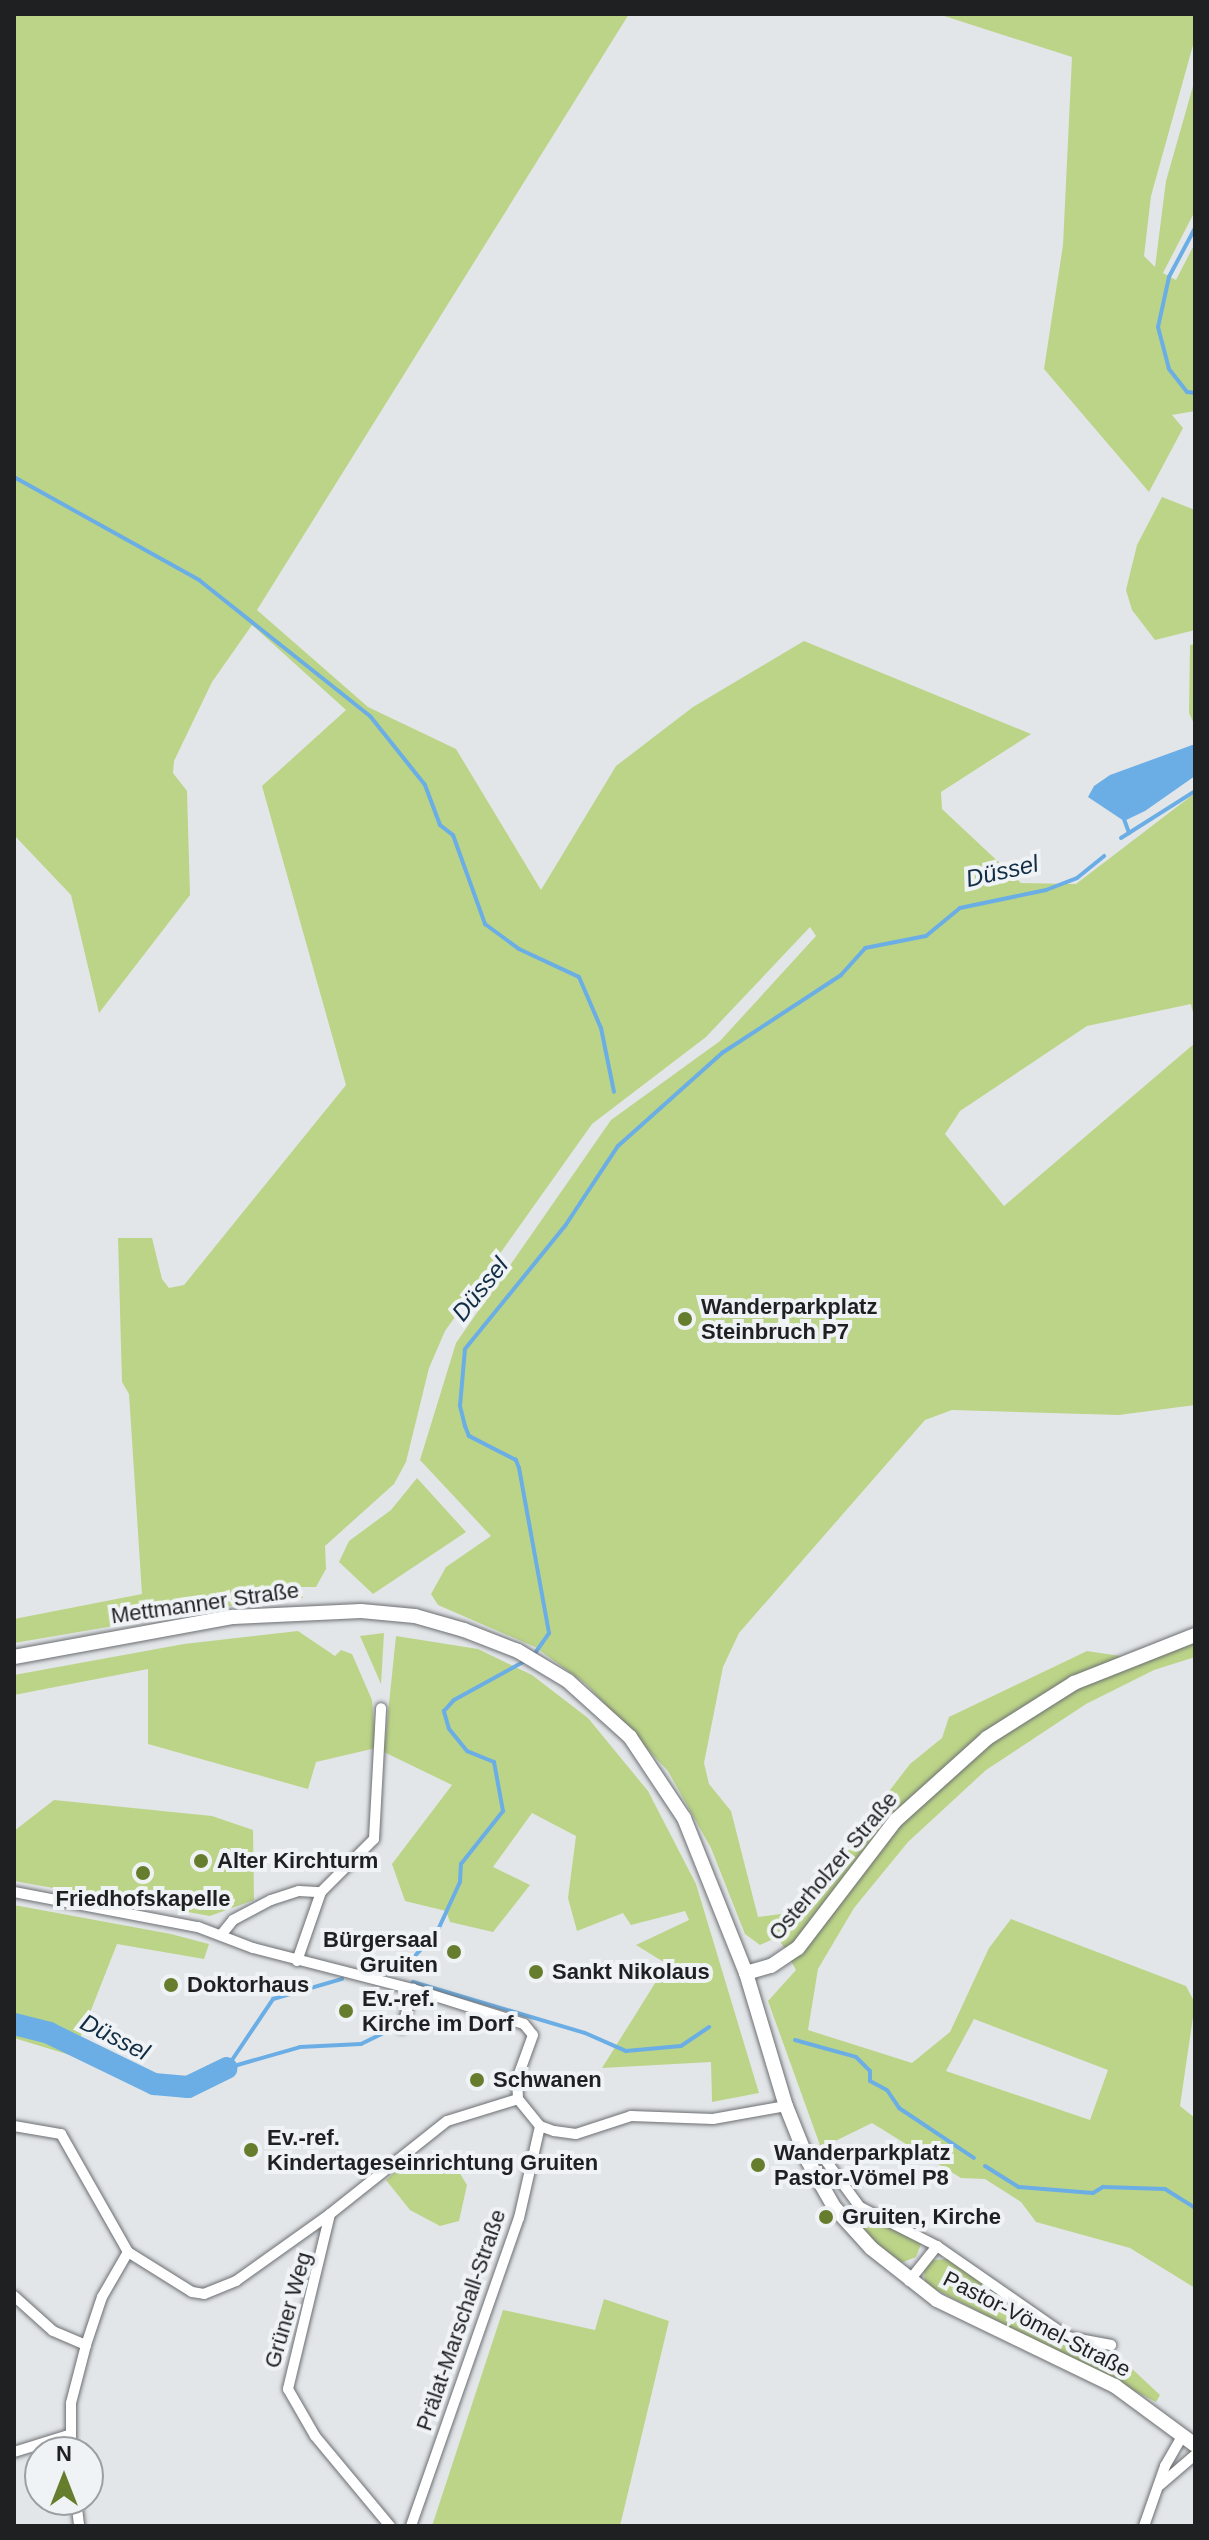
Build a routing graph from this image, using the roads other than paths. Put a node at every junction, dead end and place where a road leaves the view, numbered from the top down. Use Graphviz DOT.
graph roads {
  1 [pos="1195,1635"];
  2 [pos="14,1657"];
  3 [pos="381,1708"];
  4 [pos="14,1892"];
  5 [pos="321,1892"];
  6 [pos="221,1935"];
  7 [pos="297,1961"];
  8 [pos="746,1973"];
  9 [pos="413,1989"];
  10 [pos="402,2028"];
  11 [pos="518,2099"];
  12 [pos="786,2106"];
  13 [pos="14,2126"];
  14 [pos="540,2126"];
  15 [pos="821,2154"];
  16 [pos="330,2214"];
  17 [pos="937,2246"];
  18 [pos="128,2252"];
  19 [pos="909,2281"];
  20 [pos="14,2296"];
  21 [pos="86,2345"];
  22 [pos="1111,2345"];
  23 [pos="69,2435"];
  24 [pos="1183,2435"];
  25 [pos="1195,2445"];
  26 [pos="14,2452"];
  27 [pos="1195,2455"];
  28 [pos="1160,2485"];
  29 [pos="390,2526"];
  30 [pos="411,2526"];
  31 [pos="1144,2526"];
  1 -- 8 [label="main road, Osterholzer Straße"];
  2 -- 8 [label="main road, Mettmanner Straße"];
  3 -- 5 [label="street"];
  4 -- 6 [label="street"];
  5 -- 6 [label="street"];
  5 -- 7 [label="street"];
  6 -- 7 [label="street"];
  7 -- 9 [label="street"];
  8 -- 12 [label="main road, Pastor-Vömel-Straße"];
  9 -- 10 [label="street"];
  9 -- 11 [label="street"];
  11 -- 14 [label="street"];
  11 -- 16 [label="street"];
  12 -- 14 [label="street"];
  12 -- 19 [label="main road, Pastor-Vömel-Straße"];
  13 -- 18 [label="street"];
  14 -- 30 [label="street, Prälat-Marschall-Straße"];
  15 -- 17 [label="street, Pastor-Vömel-Straße"];
  16 -- 18 [label="street"];
  16 -- 29 [label="street, Grüner Weg"];
  17 -- 19 [label="street, Pastor-Vömel-Straße"];
  17 -- 22 [label="street, Pastor-Vömel-Straße"];
  18 -- 21 [label="street"];
  19 -- 24 [label="main road, Pastor-Vömel-Straße"];
  20 -- 21 [label="street"];
  21 -- 23 [label="street"];
  23 -- 26 [label="street"];
  24 -- 25 [label="main road, Pastor-Vömel-Straße"];
  24 -- 28 [label="street"];
  27 -- 28 [label="street"];
  28 -- 31 [label="street"];
}
